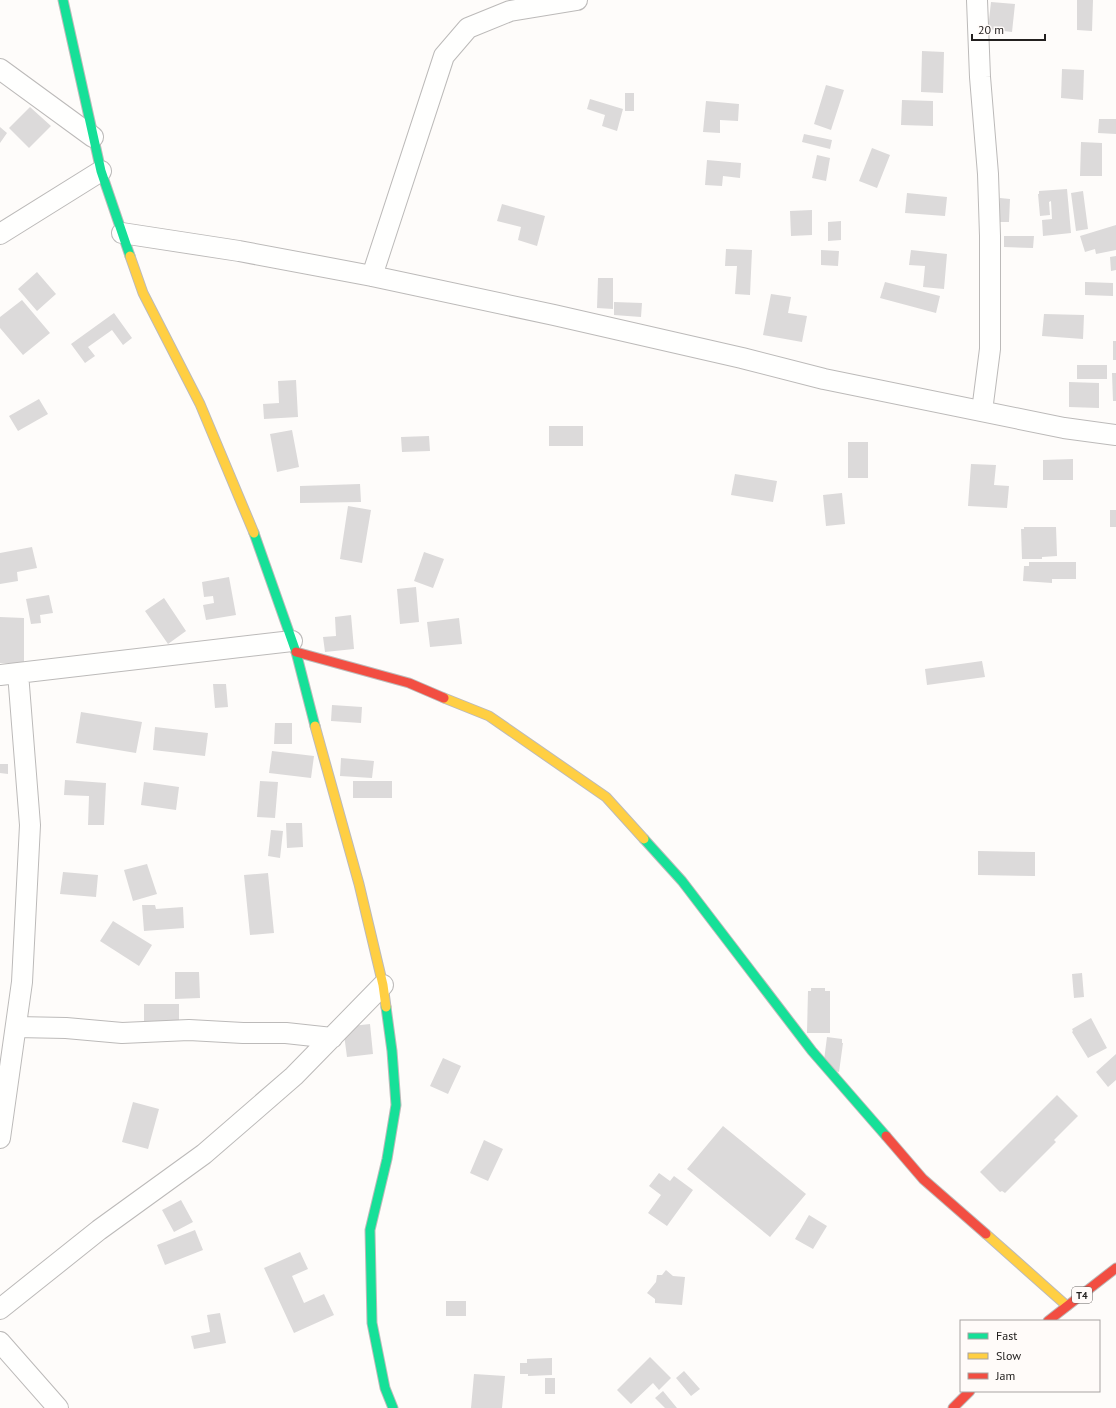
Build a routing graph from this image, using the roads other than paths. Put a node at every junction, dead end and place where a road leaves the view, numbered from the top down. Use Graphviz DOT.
graph roads {
  1 [pos="63,0"];
  2 [pos="577,0"];
  3 [pos="977,0"];
  4 [pos="0,69"];
  5 [pos="94,137"];
  6 [pos="101,172"];
  7 [pos="122,233"];
  8 [pos="0,234"];
  9 [pos="372,276"];
  10 [pos="982,411"];
  11 [pos="1116,435"];
  12 [pos="294,646"];
  13 [pos="9,674"];
  14 [pos="383,985"];
  15 [pos="16,1027"];
  16 [pos="332,1038"];
  17 [pos="0,1138"];
  18 [pos="1116,1268"];
  19 [pos="1067,1306"];
  20 [pos="0,1309"];
  21 [pos="1049,1320"];
  22 [pos="0,1342"];
  23 [pos="969,1392"];
  24 [pos="58,1408"];
  25 [pos="393,1408"];
  26 [pos="953,1408"];
  1 -- 5 [label="main road"];
  2 -- 9 [label="street"];
  3 -- 10 [label="street"];
  4 -- 5 [label="street"];
  5 -- 6 [label="main road"];
  6 -- 7 [label="main road"];
  6 -- 8 [label="street"];
  7 -- 9 [label="street"];
  7 -- 12 [label="main road"];
  9 -- 10 [label="street"];
  10 -- 11 [label="street"];
  12 -- 13 [label="street"];
  12 -- 14 [label="main road"];
  12 -- 19 [label="main road"];
  13 -- 15 [label="street"];
  14 -- 16 [label="street"];
  14 -- 25 [label="main road"];
  15 -- 16 [label="street"];
  15 -- 17 [label="street"];
  16 -- 20 [label="street"];
  18 -- 19 [label="main road, T4"];
  19 -- 21 [label="main road, T4"];
  22 -- 24 [label="street"];
  23 -- 26 [label="main road"];
}
